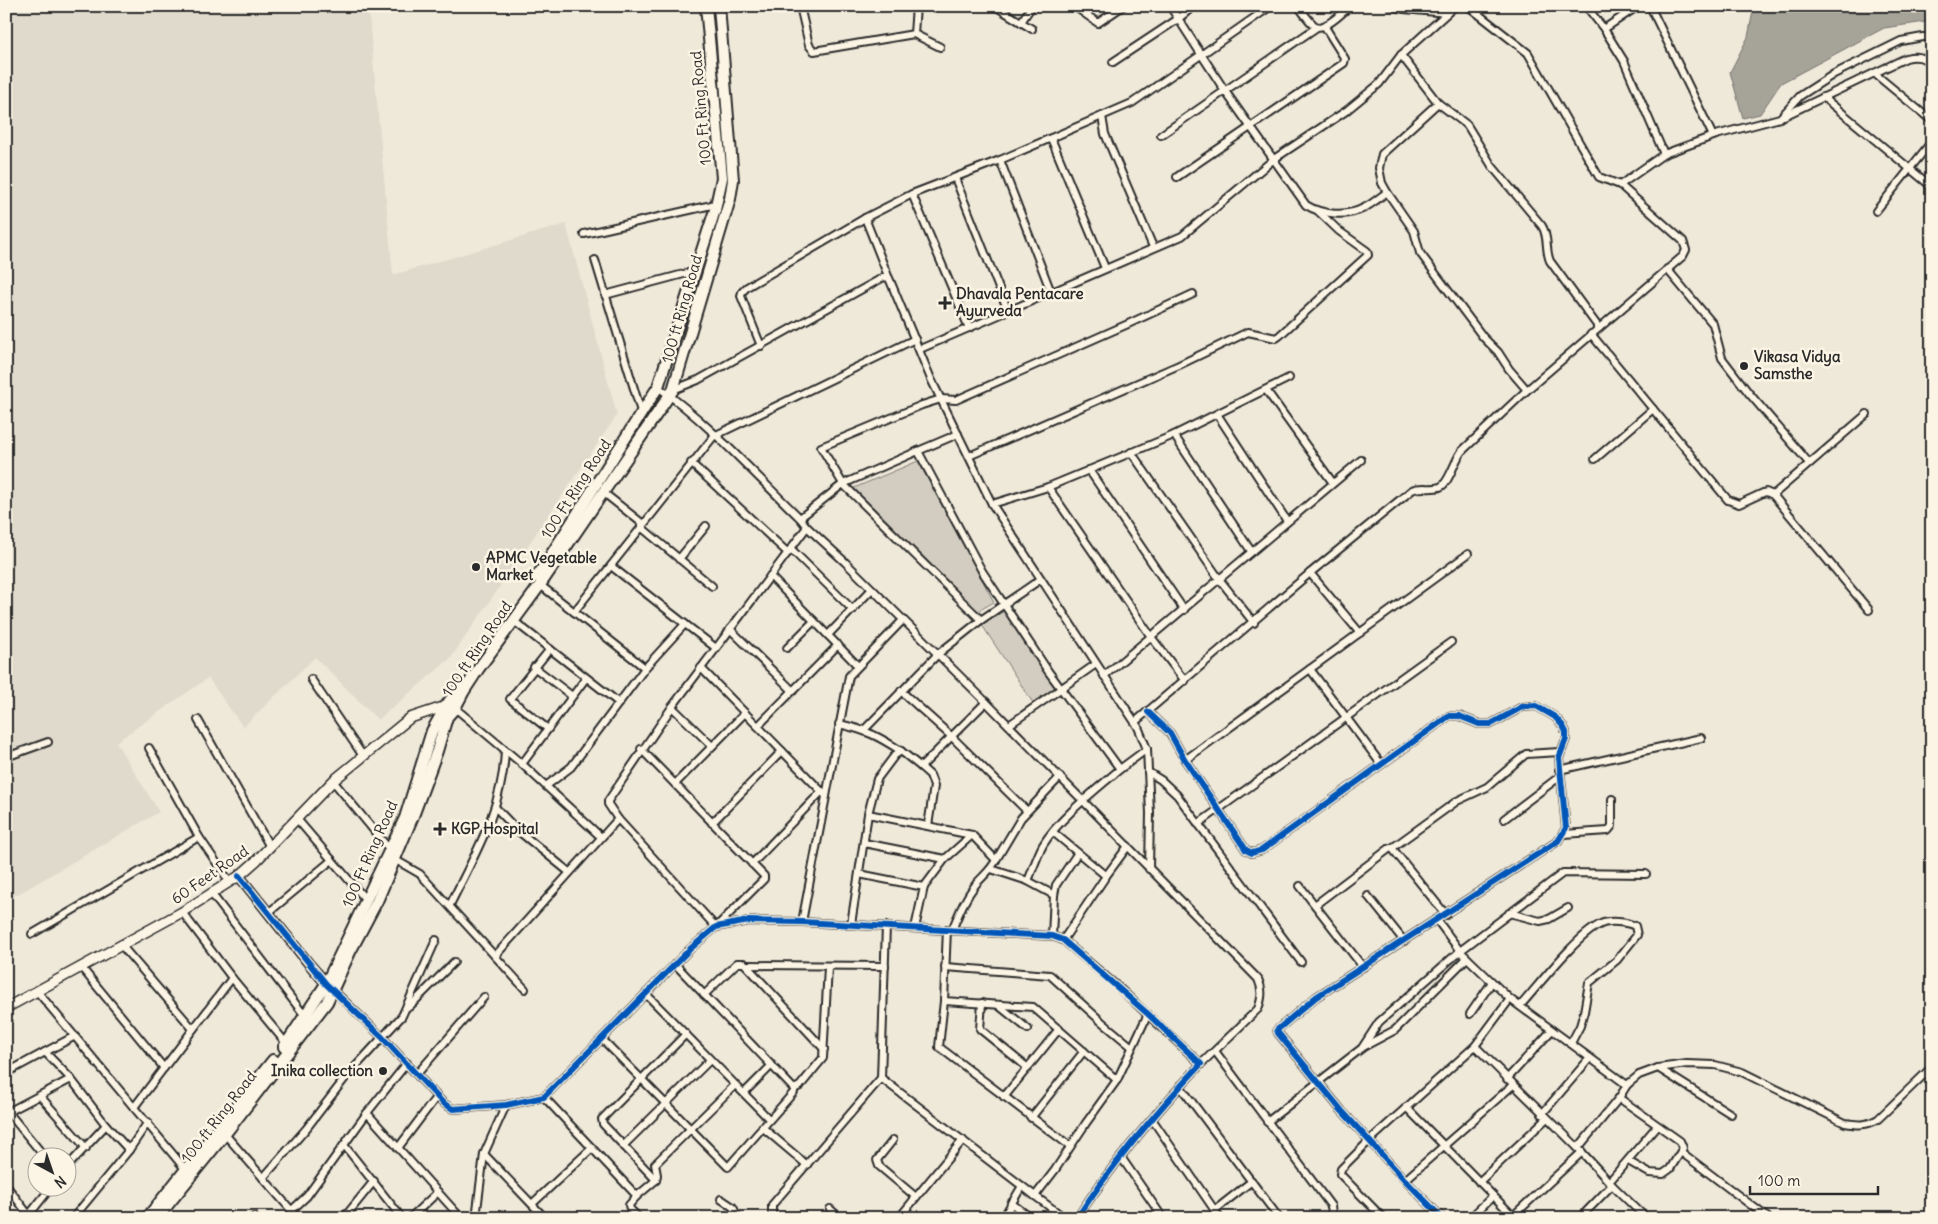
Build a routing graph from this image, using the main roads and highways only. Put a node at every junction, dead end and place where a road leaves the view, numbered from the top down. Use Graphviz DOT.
graph roads {
  1 [pos="706,6"];
  2 [pos="719,6"];
  3 [pos="538,583"];
  4 [pos="450,707"];
  5 [pos="392,854"];
  6 [pos="330,987"];
  7 [pos="222,1131"];
  8 [pos="147,1218"];
  9 [pos="157,1218"];
  1 -- 3 [label="main road, 100 Ft Ring Road"];
  2 -- 3 [label="main road, 100 ft Ring Road"];
  3 -- 4 [label="main road, 100 Ft Ring Road"];
  3 -- 4 [label="main road, 100 ft Ring Road"];
  4 -- 5 [label="main road, 100 ft Ring Road"];
  5 -- 6 [label="main road, 100 Ft Ring Road"];
  5 -- 6 [label="main road, 100 ft Ring Road"];
  6 -- 7 [label="main road, 100 Ft Ring Road"];
  6 -- 7 [label="main road, 100 ft Ring Road"];
  7 -- 8 [label="main road, 100 Ft Ring Road"];
  7 -- 9 [label="main road, 100 ft Ring Road"];
}
